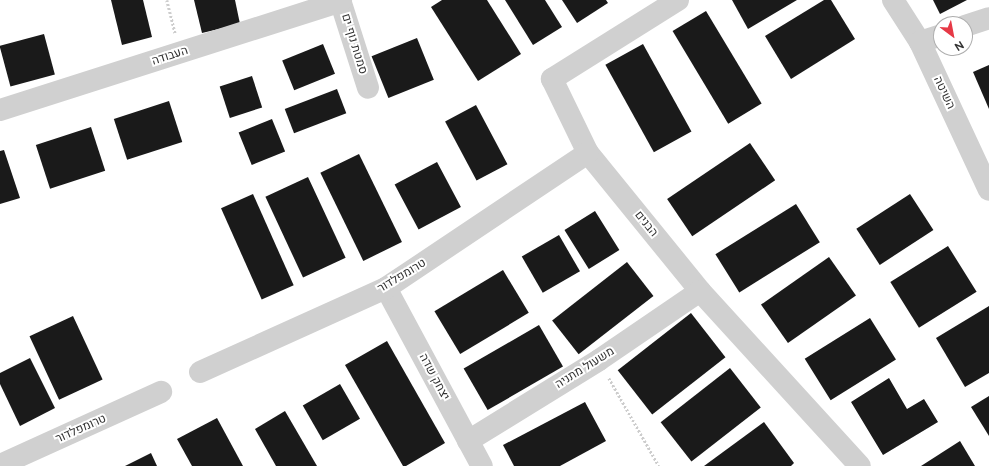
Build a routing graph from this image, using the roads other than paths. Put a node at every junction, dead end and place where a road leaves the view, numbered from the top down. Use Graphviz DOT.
graph roads {
  1 [pos="341,0"];
  2 [pos="678,0"];
  3 [pos="893,0"];
  4 [pos="989,18"];
  5 [pos="973,23"];
  6 [pos="933,38"];
  7 [pos="920,42"];
  8 [pos="368,88"];
  9 [pos="0,110"];
  10 [pos="588,153"];
  11 [pos="989,190"];
  12 [pos="386,288"];
  13 [pos="700,292"];
  14 [pos="200,372"];
  15 [pos="161,392"];
  16 [pos="468,441"];
  17 [pos="0,465"];
  18 [pos="482,466"];
  19 [pos="860,466"];
  1 -- 8 [label="street, סמטת נוף ים"];
  1 -- 9 [label="street, העבודה"];
  2 -- 10 [label="street, הבנים"];
  3 -- 7 [label="street, השיטה"];
  4 -- 5 [label="street"];
  6 -- 7 [label="street"];
  7 -- 11 [label="street, השיטה"];
  10 -- 12 [label="street, טרומפלדור"];
  10 -- 13 [label="street, הבנים"];
  12 -- 14 [label="street, טרומפלדור"];
  12 -- 16 [label="street, יצחק שדה"];
  13 -- 16 [label="street, משעול מתניה"];
  13 -- 19 [label="street, הבנים"];
  15 -- 17 [label="street, טרומפלדור"];
  16 -- 18 [label="street, יצחק שדה"];
}
